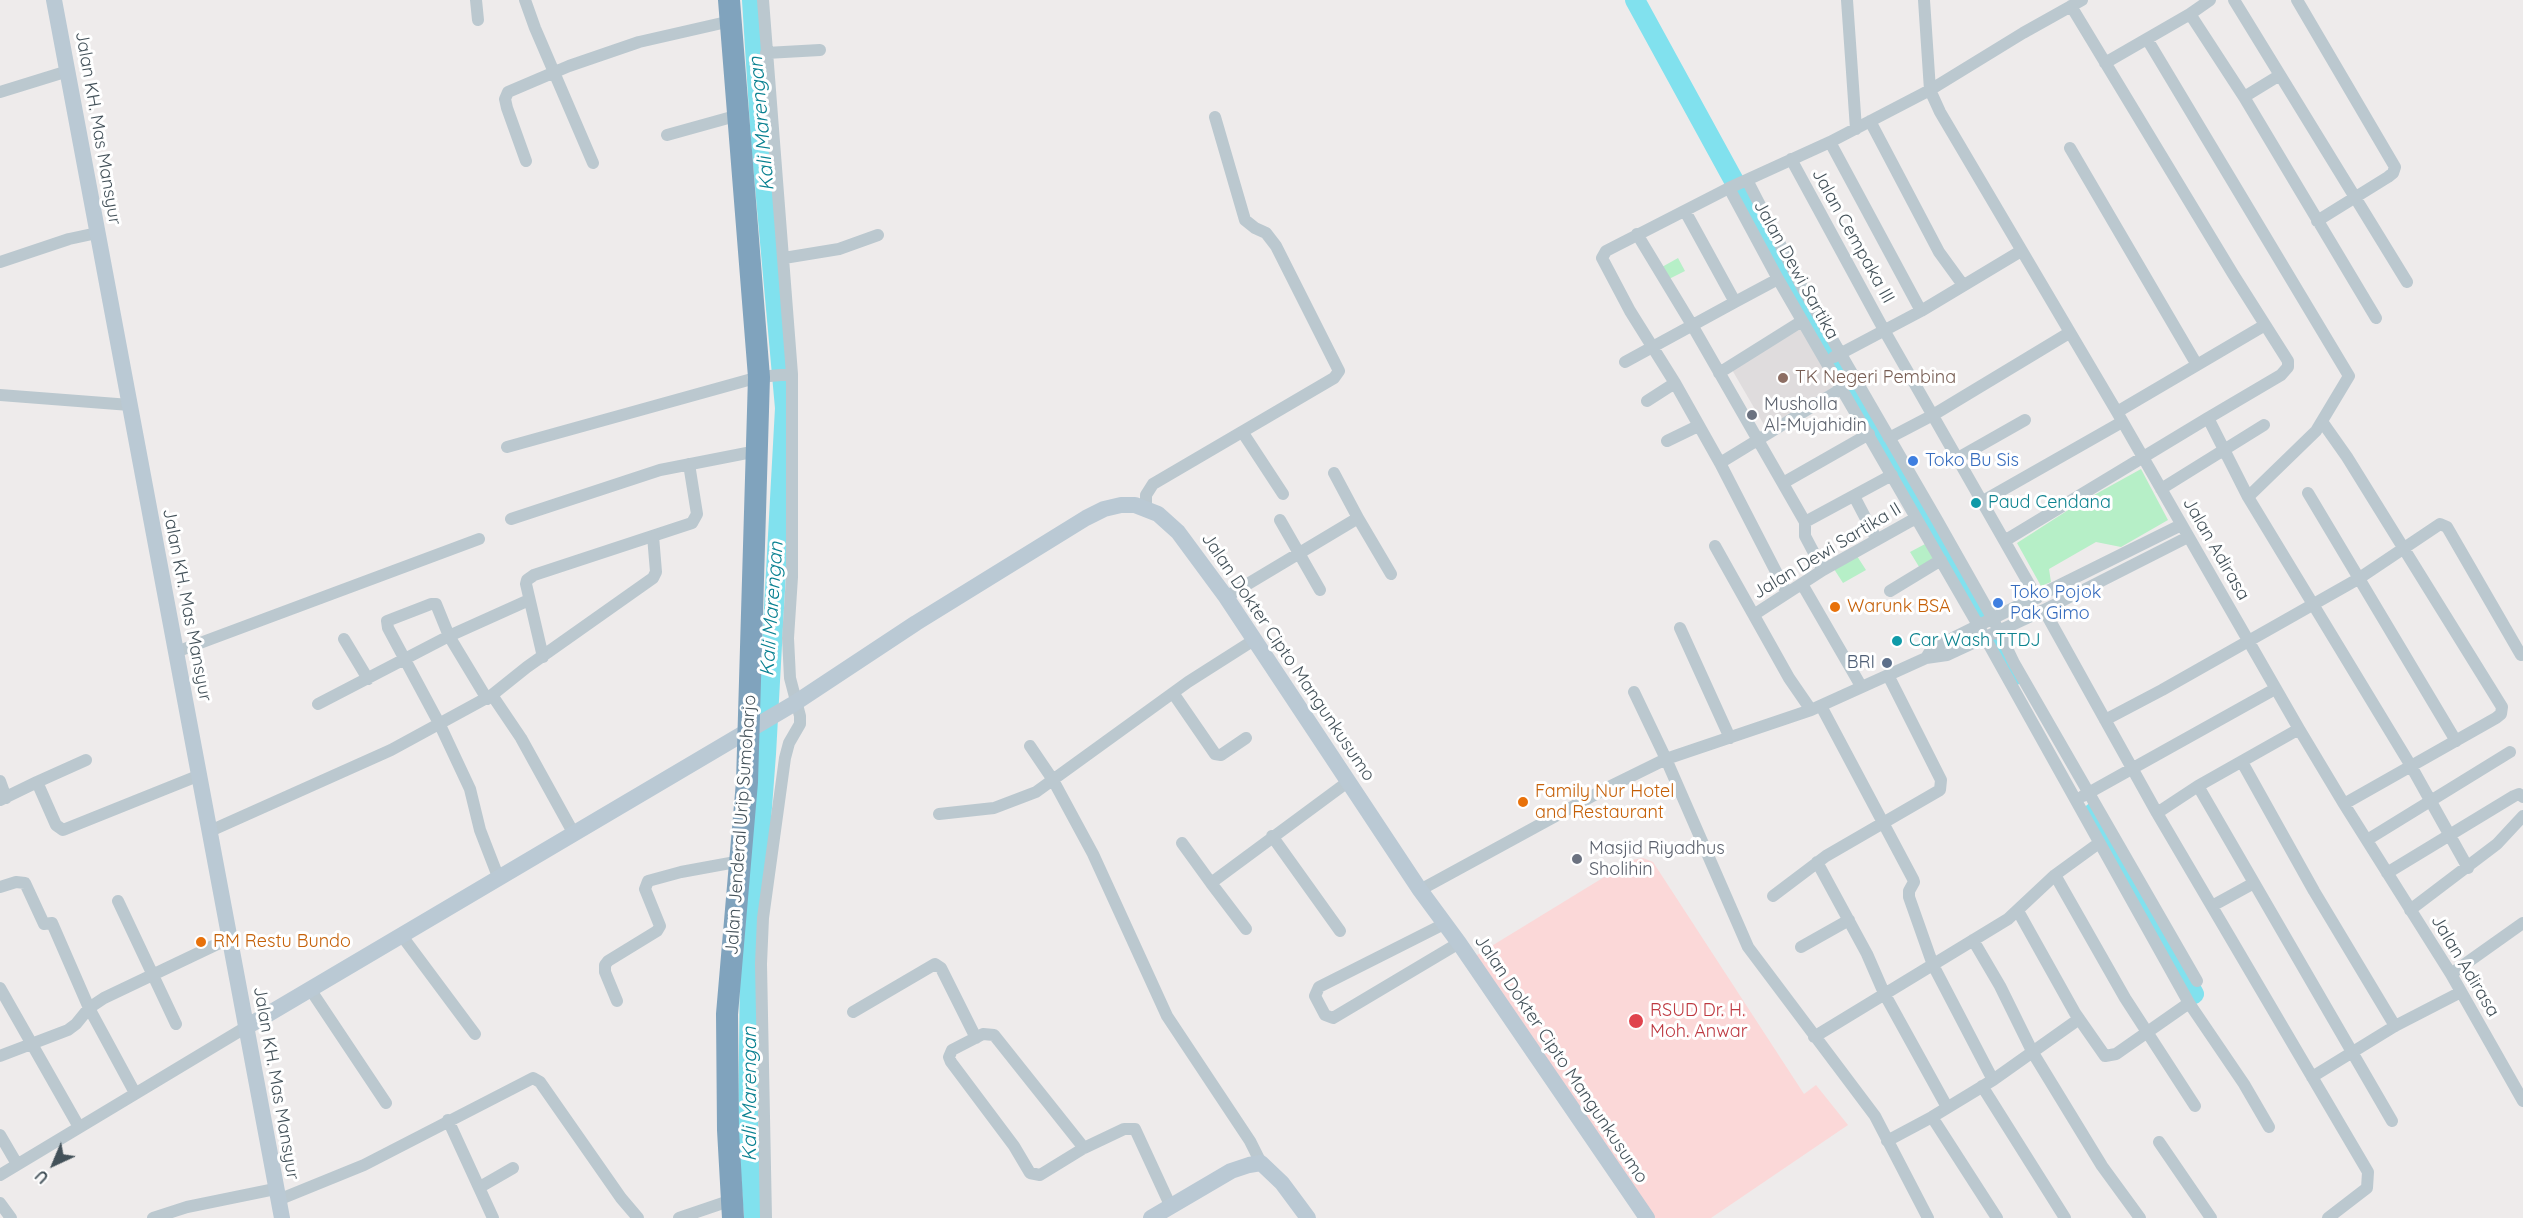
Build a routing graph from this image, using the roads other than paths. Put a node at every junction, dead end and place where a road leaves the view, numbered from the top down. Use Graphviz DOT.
graph roads {
  1 [pos="54,0"];
  2 [pos="476,0"];
  3 [pos="525,0"];
  4 [pos="763,0"];
  5 [pos="1848,0"];
  6 [pos="1924,0"];
  7 [pos="2210,0"];
  8 [pos="2235,0"];
  9 [pos="2297,0"];
  10 [pos="2077,3"];
  11 [pos="730,10"];
  12 [pos="2190,14"];
  13 [pos="478,20"];
  14 [pos="2147,39"];
  15 [pos="820,50"];
  16 [pos="766,53"];
  17 [pos="2105,63"];
  18 [pos="68,70"];
  19 [pos="556,72"];
  20 [pos="2280,75"];
  21 [pos="1930,90"];
  22 [pos="0,92"];
  23 [pos="2244,97"];
  24 [pos="739,115"];
  25 [pos="1215,117"];
  26 [pos="1870,121"];
  27 [pos="1856,129"];
  28 [pos="667,135"];
  29 [pos="1830,142"];
  30 [pos="2070,148"];
  31 [pos="1791,159"];
  32 [pos="526,161"];
  33 [pos="593,162"];
  34 [pos="1747,180"];
  35 [pos="1732,186"];
  36 [pos="2355,199"];
  37 [pos="1685,211"];
  38 [pos="2317,221"];
  39 [pos="97,233"];
  40 [pos="1637,234"];
  41 [pos="878,235"];
  42 [pos="2021,251"];
  43 [pos="784,258"];
  44 [pos="0,262"];
  45 [pos="1778,279"];
  46 [pos="2407,282"];
  47 [pos="1963,285"];
  48 [pos="1734,302"];
  49 [pos="1921,311"];
  50 [pos="2376,318"];
  51 [pos="1802,321"];
  52 [pos="1692,325"];
  53 [pos="2265,325"];
  54 [pos="1884,330"];
  55 [pos="2069,333"];
  56 [pos="1653,347"];
  57 [pos="1841,353"];
  58 [pos="1826,361"];
  59 [pos="1625,362"];
  60 [pos="2197,366"];
  61 [pos="1719,373"];
  62 [pos="777,376"];
  63 [pos="1675,383"];
  64 [pos="1841,389"];
  65 [pos="0,395"];
  66 [pos="1647,401"];
  67 [pos="130,405"];
  68 [pos="1933,415"];
  69 [pos="2119,417"];
  70 [pos="2208,418"];
  71 [pos="2025,420"];
  72 [pos="2323,423"];
  73 [pos="2264,425"];
  74 [pos="1698,426"];
  75 [pos="1243,433"];
  76 [pos="1869,434"];
  77 [pos="1889,438"];
  78 [pos="1758,440"];
  79 [pos="1667,441"];
  80 [pos="507,447"];
  81 [pos="757,451"];
  82 [pos="2224,452"];
  83 [pos="1958,458"];
  84 [pos="2142,459"];
  85 [pos="1719,463"];
  86 [pos="689,464"];
  87 [pos="1334,473"];
  88 [pos="1892,475"];
  89 [pos="1783,483"];
  90 [pos="2161,489"];
  91 [pos="2308,493"];
  92 [pos="1283,494"];
  93 [pos="1854,496"];
  94 [pos="2248,497"];
  95 [pos="1983,501"];
  96 [pos="1146,508"];
  97 [pos="1358,518"];
  98 [pos="1916,518"];
  99 [pos="511,519"];
  100 [pos="1280,520"];
  101 [pos="1805,522"];
  102 [pos="2181,525"];
  103 [pos="653,536"];
  104 [pos="2188,537"];
  105 [pos="479,539"];
  106 [pos="1877,540"];
  107 [pos="2006,540"];
  108 [pos="1715,546"];
  109 [pos="2402,548"];
  110 [pos="1298,553"];
  111 [pos="1941,560"];
  112 [pos="1823,570"];
  113 [pos="1391,574"];
  114 [pos="2358,579"];
  115 [pos="1802,584"];
  116 [pos="1320,590"];
  117 [pos="1890,591"];
  118 [pos="1787,593"];
  119 [pos="1226,597"];
  120 [pos="2037,598"];
  121 [pos="530,600"];
  122 [pos="2311,604"];
  123 [pos="2044,610"];
  124 [pos="1755,614"];
  125 [pos="1993,619"];
  126 [pos="1978,625"];
  127 [pos="1680,628"];
  128 [pos="1998,632"];
  129 [pos="449,636"];
  130 [pos="1984,637"];
  131 [pos="344,639"];
  132 [pos="1254,640"];
  133 [pos="2249,641"];
  134 [pos="176,652"];
  135 [pos="2521,656"];
  136 [pos="543,657"];
  137 [pos="404,658"];
  138 [pos="1926,658"];
  139 [pos="1888,675"];
  140 [pos="368,679"];
  141 [pos="1861,686"];
  142 [pos="2275,689"];
  143 [pos="1634,692"];
  144 [pos="1173,693"];
  145 [pos="490,697"];
  146 [pos="318,704"];
  147 [pos="792,705"];
  148 [pos="1816,708"];
  149 [pos="2105,720"];
  150 [pos="440,725"];
  151 [pos="756,726"];
  152 [pos="2299,729"];
  153 [pos="1246,738"];
  154 [pos="1730,738"];
  155 [pos="2456,741"];
  156 [pos="1030,746"];
  157 [pos="2510,752"];
  158 [pos="1666,759"];
  159 [pos="86,760"];
  160 [pos="2242,762"];
  161 [pos="2411,766"];
  162 [pos="2132,769"];
  163 [pos="200,775"];
  164 [pos="1053,780"];
  165 [pos="0,781"];
  166 [pos="1349,781"];
  167 [pos="37,782"];
  168 [pos="2198,786"];
  169 [pos="2083,796"];
  170 [pos="2523,797"];
  171 [pos="3,799"];
  172 [pos="2430,802"];
  173 [pos="2343,804"];
  174 [pos="2157,813"];
  175 [pos="939,814"];
  176 [pos="2523,816"];
  177 [pos="1881,823"];
  178 [pos="210,831"];
  179 [pos="573,834"];
  180 [pos="2449,835"];
  181 [pos="1272,836"];
  182 [pos="2367,840"];
  183 [pos="1182,843"];
  184 [pos="2099,843"];
  185 [pos="741,861"];
  186 [pos="1817,862"];
  187 [pos="2468,868"];
  188 [pos="2387,873"];
  189 [pos="2055,874"];
  190 [pos="499,879"];
  191 [pos="1211,883"];
  192 [pos="2254,883"];
  193 [pos="1,885"];
  194 [pos="1420,890"];
  195 [pos="1773,896"];
  196 [pos="118,901"];
  197 [pos="2212,906"];
  198 [pos="2409,910"];
  199 [pos="2018,911"];
  200 [pos="1849,920"];
  201 [pos="2523,923"];
  202 [pos="1444,924"];
  203 [pos="1246,929"];
  204 [pos="1340,931"];
  205 [pos="402,936"];
  206 [pos="230,938"];
  207 [pos="1973,940"];
  208 [pos="1459,943"];
  209 [pos="1801,947"];
  210 [pos="1933,965"];
  211 [pos="153,974"];
  212 [pos="2451,974"];
  213 [pos="2197,981"];
  214 [pos="0,988"];
  215 [pos="310,989"];
  216 [pos="2461,992"];
  217 [pos="1884,993"];
  218 [pos="617,1001"];
  219 [pos="2189,1003"];
  220 [pos="89,1008"];
  221 [pos="853,1012"];
  222 [pos="2079,1019"];
  223 [pos="177,1024"];
  224 [pos="248,1026"];
  225 [pos="2395,1026"];
  226 [pos="2147,1031"];
  227 [pos="475,1034"];
  228 [pos="1815,1037"];
  229 [pos="976,1038"];
  230 [pos="32,1043"];
  231 [pos="2350,1052"];
  232 [pos="2033,1053"];
  233 [pos="0,1056"];
  234 [pos="2312,1077"];
  235 [pos="1987,1083"];
  236 [pos="135,1093"];
  237 [pos="2523,1101"];
  238 [pos="386,1104"];
  239 [pos="1947,1107"];
  240 [pos="2195,1107"];
  241 [pos="1932,1117"];
  242 [pos="448,1120"];
  243 [pos="2392,1121"];
  244 [pos="79,1127"];
  245 [pos="2269,1127"];
  246 [pos="0,1135"];
  247 [pos="1887,1141"];
  248 [pos="2159,1142"];
  249 [pos="1084,1148"];
  250 [pos="17,1164"];
  251 [pos="1261,1164"];
  252 [pos="513,1168"];
  253 [pos="0,1175"];
  254 [pos="480,1187"];
  255 [pos="277,1195"];
  256 [pos="0,1203"];
  257 [pos="1171,1207"];
  258 [pos="733,1209"];
  259 [pos="11,1218"];
  260 [pos="153,1218"];
  261 [pos="282,1218"];
  262 [pos="493,1218"];
  263 [pos="638,1218"];
  264 [pos="680,1218"];
  265 [pos="766,1218"];
  266 [pos="1151,1218"];
  267 [pos="1308,1218"];
  268 [pos="1647,1218"];
  269 [pos="1928,1218"];
  270 [pos="1997,1218"];
  271 [pos="2064,1218"];
  272 [pos="2140,1218"];
  273 [pos="2211,1218"];
  274 [pos="2328,1218"];
  1 -- 18 [label="street, Jalan KH. Mas Mansyur"];
  2 -- 13 [label="street"];
  3 -- 19 [label="street"];
  4 -- 16 [label="street"];
  5 -- 27 [label="street"];
  6 -- 21 [label="street, Jalan Adirasa"];
  7 -- 12 [label="street"];
  8 -- 20 [label="street"];
  9 -- 36 [label="street"];
  10 -- 17 [label="street"];
  10 -- 21 [label="street"];
  11 -- 19 [label="street"];
  11 -- 24 [label="highway, Jalan Jenderal Urip Sumoharjo"];
  12 -- 14 [label="street"];
  12 -- 23 [label="street"];
  14 -- 17 [label="street"];
  14 -- 72 [label="street"];
  15 -- 16 [label="street"];
  16 -- 43 [label="street"];
  17 -- 53 [label="street"];
  18 -- 22 [label="street"];
  18 -- 39 [label="street, Jalan KH. Mas Mansyur"];
  19 -- 32 [label="street"];
  19 -- 33 [label="street"];
  20 -- 23 [label="street"];
  20 -- 36 [label="street"];
  21 -- 26 [label="street"];
  21 -- 42 [label="street, Jalan Adirasa"];
  23 -- 38 [label="street"];
  24 -- 28 [label="street"];
  24 -- 62 [label="highway, Jalan Jenderal Urip Sumoharjo"];
  25 -- 75 [label="street"];
  26 -- 27 [label="street"];
  26 -- 47 [label="street"];
  27 -- 29 [label="street"];
  29 -- 31 [label="street"];
  29 -- 49 [label="street"];
  30 -- 60 [label="street"];
  31 -- 34 [label="street"];
  31 -- 54 [label="street, Jalan Cempaka III"];
  34 -- 35 [label="street"];
  34 -- 57 [label="street"];
  35 -- 37 [label="street"];
  35 -- 45 [label="street, Jalan Dewi Sartika"];
  36 -- 38 [label="street"];
  36 -- 46 [label="street"];
  37 -- 40 [label="street"];
  37 -- 48 [label="street"];
  38 -- 50 [label="street"];
  39 -- 44 [label="street"];
  39 -- 67 [label="street, Jalan KH. Mas Mansyur"];
  40 -- 52 [label="street"];
  40 -- 56 [label="street"];
  41 -- 43 [label="street"];
  42 -- 47 [label="street"];
  42 -- 55 [label="street, Jalan Adirasa"];
  43 -- 62 [label="street"];
  45 -- 48 [label="street"];
  45 -- 51 [label="street, Jalan Dewi Sartika"];
  47 -- 49 [label="street"];
  48 -- 52 [label="street"];
  49 -- 54 [label="street"];
  51 -- 58 [label="street, Jalan Dewi Sartika"];
  51 -- 61 [label="street"];
  52 -- 56 [label="street"];
  52 -- 61 [label="street"];
  53 -- 60 [label="street"];
  53 -- 70 [label="street"];
  54 -- 57 [label="street"];
  54 -- 68 [label="street, Jalan Cempaka III"];
  55 -- 68 [label="street"];
  55 -- 69 [label="street, Jalan Adirasa"];
  56 -- 59 [label="street"];
  56 -- 63 [label="street"];
  57 -- 58 [label="street"];
  57 -- 77 [label="street"];
  58 -- 64 [label="street, Jalan Dewi Sartika"];
  60 -- 69 [label="street"];
  61 -- 78 [label="street"];
  62 -- 80 [label="street"];
  62 -- 81 [label="highway, Jalan Jenderal Urip Sumoharjo"];
  62 -- 147 [label="street"];
  63 -- 66 [label="street"];
  63 -- 74 [label="street"];
  64 -- 76 [label="street, Jalan Dewi Sartika"];
  64 -- 78 [label="street"];
  65 -- 67 [label="street"];
  67 -- 134 [label="street, Jalan KH. Mas Mansyur"];
  68 -- 77 [label="street"];
  68 -- 83 [label="street, Jalan Cempaka III"];
  69 -- 84 [label="street, Jalan Adirasa"];
  69 -- 95 [label="street"];
  70 -- 82 [label="street"];
  70 -- 84 [label="street"];
  71 -- 83 [label="street"];
  72 -- 94 [label="street"];
  72 -- 109 [label="street"];
  73 -- 82 [label="street"];
  74 -- 79 [label="street"];
  74 -- 85 [label="street"];
  75 -- 92 [label="street"];
  75 -- 96 [label="street"];
  76 -- 88 [label="street, Jalan Dewi Sartika"];
  76 -- 89 [label="street"];
  77 -- 125 [label="street"];
  78 -- 85 [label="street"];
  78 -- 89 [label="street"];
  81 -- 86 [label="street"];
  81 -- 151 [label="highway, Jalan Jenderal Urip Sumoharjo"];
  82 -- 90 [label="street"];
  82 -- 94 [label="street"];
  83 -- 95 [label="street, Jalan Cempaka III"];
  84 -- 90 [label="street, Jalan Adirasa"];
  84 -- 107 [label="street"];
  85 -- 118 [label="street"];
  86 -- 99 [label="street"];
  86 -- 103 [label="street"];
  87 -- 97 [label="street"];
  88 -- 93 [label="street"];
  88 -- 98 [label="street, Jalan Dewi Sartika"];
  89 -- 101 [label="street"];
  90 -- 102 [label="street, Jalan Adirasa"];
  91 -- 114 [label="street"];
  93 -- 101 [label="street"];
  93 -- 106 [label="street"];
  94 -- 122 [label="street"];
  95 -- 107 [label="street, Jalan Cempaka III"];
  96 -- 119 [label="street, Jalan Dokter Cipto Mangunkusumo"];
  96 -- 147 [label="street"];
  97 -- 110 [label="street"];
  97 -- 113 [label="street"];
  98 -- 106 [label="street, Jalan Dewi Sartika II"];
  98 -- 111 [label="street, Jalan Dewi Sartika"];
  100 -- 110 [label="street"];
  101 -- 112 [label="street"];
  102 -- 104 [label="street, Jalan Adirasa"];
  102 -- 120 [label="street"];
  103 -- 121 [label="street"];
  103 -- 136 [label="street"];
  104 -- 123 [label="street"];
  104 -- 133 [label="street, Jalan Adirasa"];
  105 -- 134 [label="street"];
  106 -- 112 [label="street, Jalan Dewi Sartika II"];
  107 -- 120 [label="street, Jalan Cempaka III"];
  108 -- 124 [label="street"];
  109 -- 114 [label="street"];
  109 -- 135 [label="street"];
  109 -- 155 [label="street"];
  110 -- 116 [label="street"];
  110 -- 119 [label="street"];
  111 -- 117 [label="street"];
  111 -- 126 [label="street, Jalan Dewi Sartika"];
  112 -- 115 [label="street, Jalan Dewi Sartika II"];
  114 -- 122 [label="street"];
  114 -- 155 [label="street"];
  115 -- 118 [label="street, Jalan Dewi Sartika II"];
  115 -- 141 [label="street"];
  118 -- 124 [label="street, Jalan Dewi Sartika II"];
  119 -- 132 [label="street, Jalan Dokter Cipto Mangunkusumo"];
  120 -- 125 [label="street"];
  121 -- 129 [label="street"];
  121 -- 136 [label="street"];
  122 -- 133 [label="street"];
  122 -- 161 [label="street"];
  123 -- 128 [label="street"];
  123 -- 149 [label="street"];
  124 -- 148 [label="street"];
  125 -- 126 [label="street"];
  125 -- 128 [label="street"];
  126 -- 130 [label="street, Jalan Dewi Sartika"];
  126 -- 138 [label="street"];
  127 -- 154 [label="street"];
  128 -- 130 [label="street"];
  128 -- 169 [label="street"];
  129 -- 137 [label="street"];
  129 -- 137 [label="street"];
  129 -- 145 [label="street"];
  130 -- 138 [label="street"];
  130 -- 169 [label="street, Jalan Dewi Sartika"];
  131 -- 140 [label="street"];
  132 -- 144 [label="street"];
  132 -- 166 [label="street, Jalan Dokter Cipto Mangunkusumo"];
  133 -- 142 [label="street, Jalan Adirasa"];
  133 -- 149 [label="street"];
  134 -- 163 [label="street, Jalan KH. Mas Mansyur"];
  136 -- 145 [label="street"];
  137 -- 140 [label="street"];
  137 -- 150 [label="street"];
  138 -- 139 [label="street"];
  139 -- 141 [label="street"];
  139 -- 177 [label="street"];
  140 -- 146 [label="street"];
  141 -- 148 [label="street"];
  142 -- 152 [label="street, Jalan Adirasa"];
  142 -- 162 [label="street"];
  143 -- 158 [label="street"];
  144 -- 153 [label="street"];
  144 -- 164 [label="street"];
  145 -- 150 [label="street"];
  145 -- 179 [label="street"];
  147 -- 151 [label="street"];
  147 -- 265 [label="street"];
  148 -- 154 [label="street"];
  148 -- 177 [label="street"];
  149 -- 162 [label="street"];
  150 -- 178 [label="street"];
  150 -- 190 [label="street"];
  151 -- 179 [label="street"];
  151 -- 185 [label="highway, Jalan Jenderal Urip Sumoharjo"];
  152 -- 160 [label="street"];
  152 -- 173 [label="street, Jalan Adirasa"];
  154 -- 158 [label="street"];
  155 -- 161 [label="street"];
  156 -- 164 [label="street"];
  157 -- 172 [label="street"];
  158 -- 194 [label="street"];
  158 -- 228 [label="street"];
  159 -- 167 [label="street"];
  160 -- 168 [label="street"];
  160 -- 225 [label="street"];
  161 -- 172 [label="street"];
  161 -- 173 [label="street"];
  162 -- 169 [label="street"];
  162 -- 174 [label="street"];
  163 -- 167 [label="street"];
  163 -- 178 [label="street, Jalan KH. Mas Mansyur"];
  164 -- 175 [label="street"];
  164 -- 251 [label="street"];
  165 -- 171 [label="street"];
  166 -- 181 [label="street"];
  166 -- 194 [label="street, Jalan Dokter Cipto Mangunkusumo"];
  167 -- 171 [label="street"];
  168 -- 174 [label="street"];
  168 -- 192 [label="street"];
  169 -- 184 [label="street"];
  169 -- 213 [label="street"];
  170 -- 180 [label="street"];
  172 -- 180 [label="street"];
  172 -- 182 [label="street"];
  173 -- 182 [label="street, Jalan Adirasa"];
  174 -- 197 [label="street"];
  176 -- 187 [label="street"];
  177 -- 186 [label="street"];
  177 -- 210 [label="street"];
  178 -- 206 [label="street, Jalan KH. Mas Mansyur"];
  179 -- 190 [label="street"];
  180 -- 187 [label="street"];
  180 -- 188 [label="street"];
  181 -- 191 [label="street"];
  181 -- 204 [label="street"];
  182 -- 188 [label="street, Jalan Adirasa"];
  183 -- 191 [label="street"];
  184 -- 189 [label="street"];
  184 -- 219 [label="street"];
  185 -- 218 [label="street"];
  185 -- 258 [label="highway, Jalan Jenderal Urip Sumoharjo"];
  186 -- 195 [label="street"];
  186 -- 200 [label="street"];
  187 -- 198 [label="street"];
  188 -- 198 [label="street, Jalan Adirasa"];
  189 -- 199 [label="street"];
  189 -- 226 [label="street"];
  190 -- 205 [label="street"];
  191 -- 203 [label="street"];
  192 -- 197 [label="street"];
  192 -- 231 [label="street"];
  193 -- 220 [label="street"];
  194 -- 202 [label="street, Jalan Dokter Cipto Mangunkusumo"];
  196 -- 211 [label="street"];
  197 -- 234 [label="street"];
  198 -- 212 [label="street, Jalan Adirasa"];
  199 -- 207 [label="street"];
  199 -- 222 [label="street"];
  200 -- 209 [label="street"];
  200 -- 217 [label="street"];
  201 -- 212 [label="street"];
  202 -- 208 [label="street, Jalan Dokter Cipto Mangunkusumo"];
  202 -- 208 [label="street"];
  205 -- 215 [label="street"];
  205 -- 227 [label="street"];
  206 -- 211 [label="street"];
  206 -- 224 [label="street, Jalan KH. Mas Mansyur"];
  207 -- 210 [label="street"];
  207 -- 232 [label="street"];
  208 -- 268 [label="street, Jalan Dokter Cipto Mangunkusumo"];
  210 -- 217 [label="street"];
  210 -- 235 [label="street"];
  211 -- 220 [label="street"];
  211 -- 223 [label="street"];
  212 -- 216 [label="street, Jalan Adirasa"];
  214 -- 230 [label="street"];
  215 -- 224 [label="street"];
  215 -- 238 [label="street"];
  216 -- 225 [label="street"];
  216 -- 237 [label="street, Jalan Adirasa"];
  217 -- 228 [label="street"];
  217 -- 239 [label="street"];
  219 -- 226 [label="street"];
  219 -- 245 [label="street"];
  220 -- 230 [label="street"];
  220 -- 236 [label="street"];
  221 -- 229 [label="street"];
  222 -- 226 [label="street"];
  222 -- 232 [label="street"];
  224 -- 236 [label="street"];
  224 -- 255 [label="street, Jalan KH. Mas Mansyur"];
  225 -- 231 [label="street"];
  226 -- 240 [label="street"];
  228 -- 247 [label="street"];
  229 -- 249 [label="street"];
  229 -- 249 [label="street"];
  230 -- 233 [label="street"];
  230 -- 244 [label="street"];
  231 -- 234 [label="street"];
  231 -- 243 [label="street"];
  232 -- 235 [label="street"];
  232 -- 272 [label="street"];
  234 -- 274 [label="street"];
  235 -- 239 [label="street"];
  235 -- 271 [label="street"];
  236 -- 244 [label="street"];
  239 -- 241 [label="street"];
  241 -- 247 [label="street"];
  241 -- 270 [label="street"];
  242 -- 254 [label="street"];
  242 -- 255 [label="street"];
  242 -- 263 [label="street"];
  244 -- 250 [label="street"];
  246 -- 250 [label="street"];
  247 -- 269 [label="street"];
  248 -- 273 [label="street"];
  249 -- 257 [label="street"];
  250 -- 253 [label="street"];
  251 -- 257 [label="street"];
  251 -- 267 [label="street"];
  252 -- 254 [label="street"];
  254 -- 262 [label="street"];
  255 -- 260 [label="street"];
  255 -- 261 [label="street, Jalan KH. Mas Mansyur"];
  256 -- 259 [label="street"];
  257 -- 266 [label="street"];
  258 -- 264 [label="street"];
}
